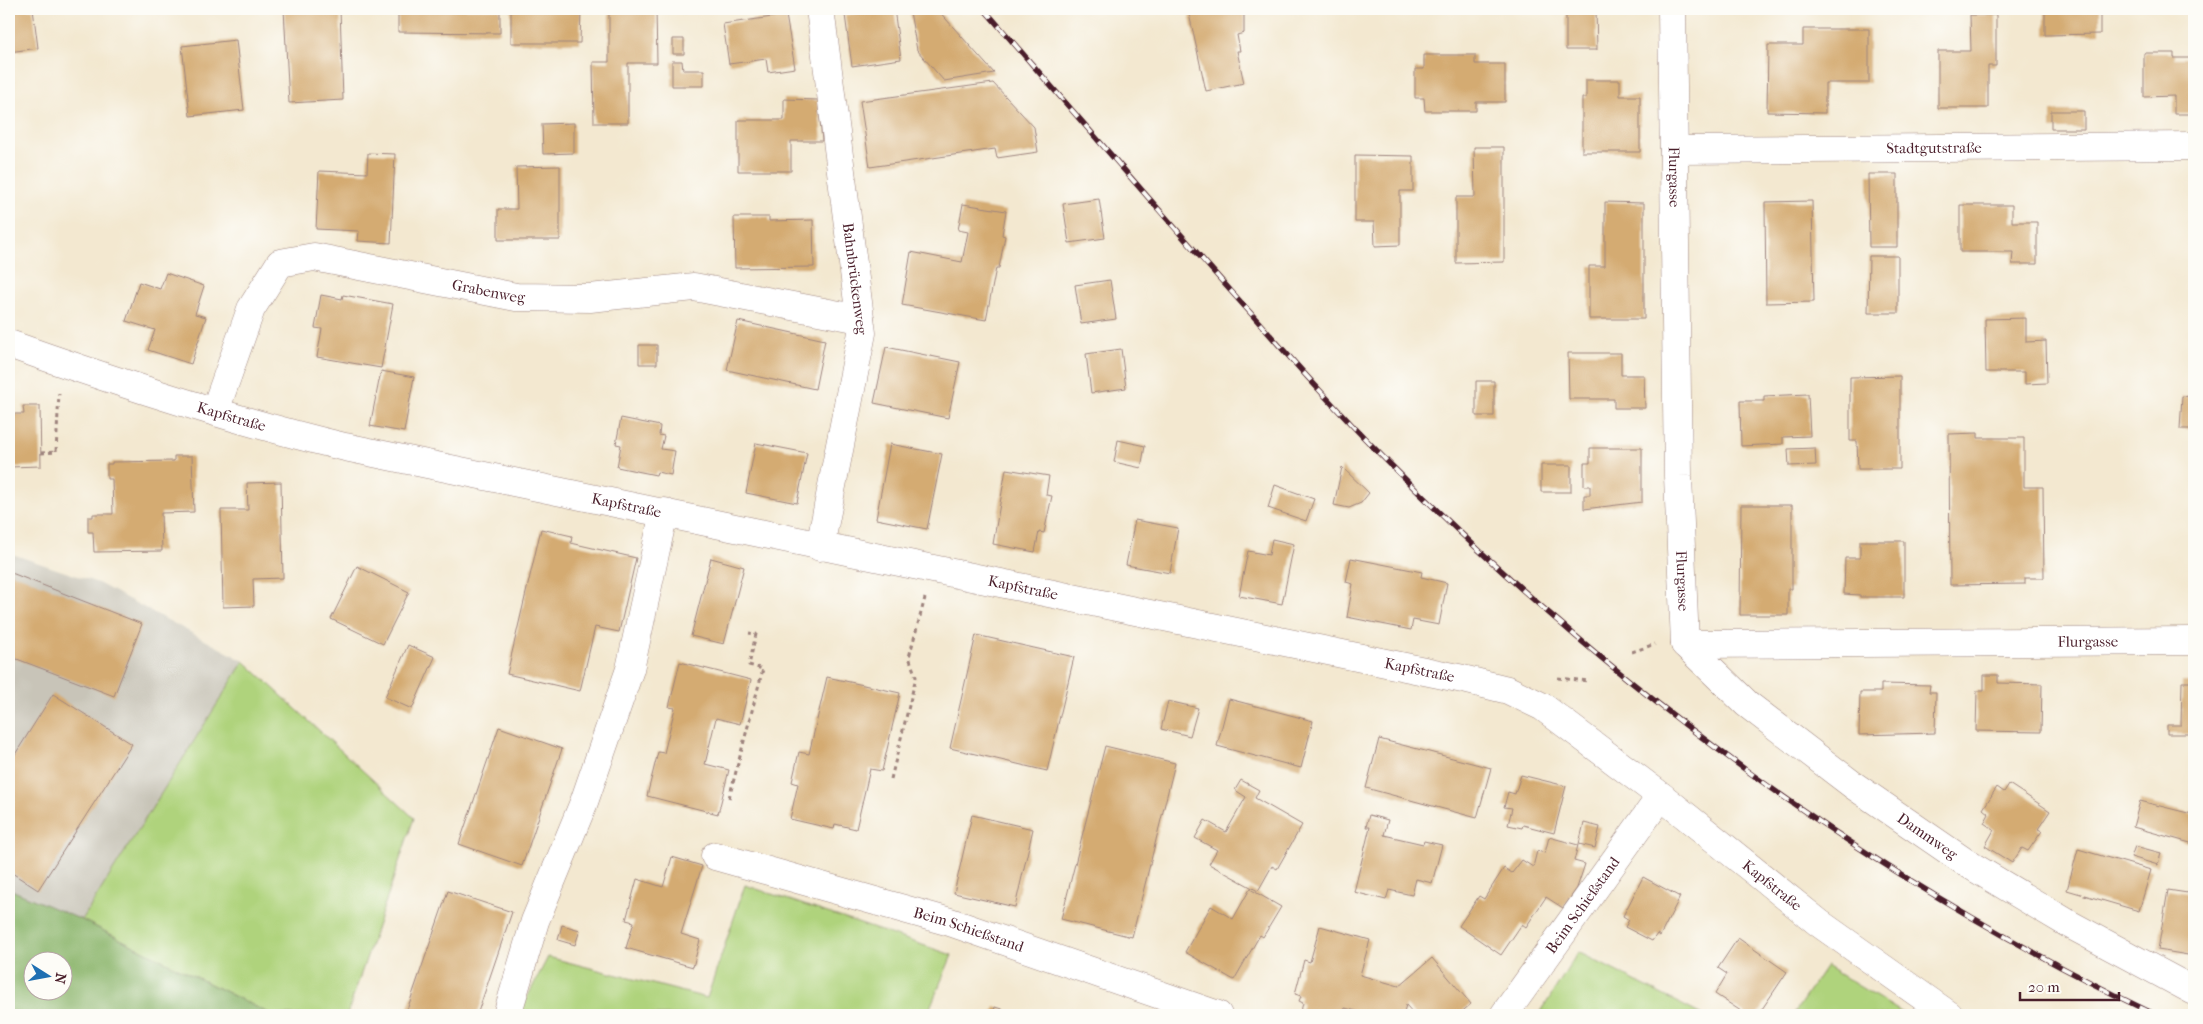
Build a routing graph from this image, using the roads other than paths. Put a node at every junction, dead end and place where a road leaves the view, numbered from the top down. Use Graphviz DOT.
graph roads {
  1 [pos="820,9"];
  2 [pos="1672,9"];
  3 [pos="2194,146"];
  4 [pos="1674,150"];
  5 [pos="860,319"];
  6 [pos="9,344"];
  7 [pos="214,411"];
  8 [pos="664,512"];
  9 [pos="820,547"];
  10 [pos="2194,641"];
  11 [pos="1685,644"];
  12 [pos="1662,796"];
  13 [pos="715,856"];
  14 [pos="2194,991"];
  15 [pos="507,1015"];
  16 [pos="1218,1015"];
  17 [pos="1504,1015"];
  18 [pos="1948,1015"];
  1 -- 5 [label="street, Bahnbrückenweg"];
  2 -- 4 [label="street, Flurgasse"];
  3 -- 4 [label="street, Stadtgutstraße"];
  4 -- 11 [label="street, Flurgasse"];
  5 -- 7 [label="street, Grabenweg"];
  5 -- 9 [label="street, Bahnbrückenweg"];
  6 -- 7 [label="street, Kapfstraße"];
  7 -- 8 [label="street, Kapfstraße"];
  8 -- 9 [label="street, Kapfstraße"];
  8 -- 15 [label="street"];
  9 -- 12 [label="street, Kapfstraße"];
  10 -- 11 [label="street, Flurgasse"];
  11 -- 14 [label="street, Dammweg"];
  12 -- 17 [label="street, Beim Schießstand"];
  12 -- 18 [label="street, Kapfstraße"];
  13 -- 16 [label="street, Beim Schießstand"];
}
